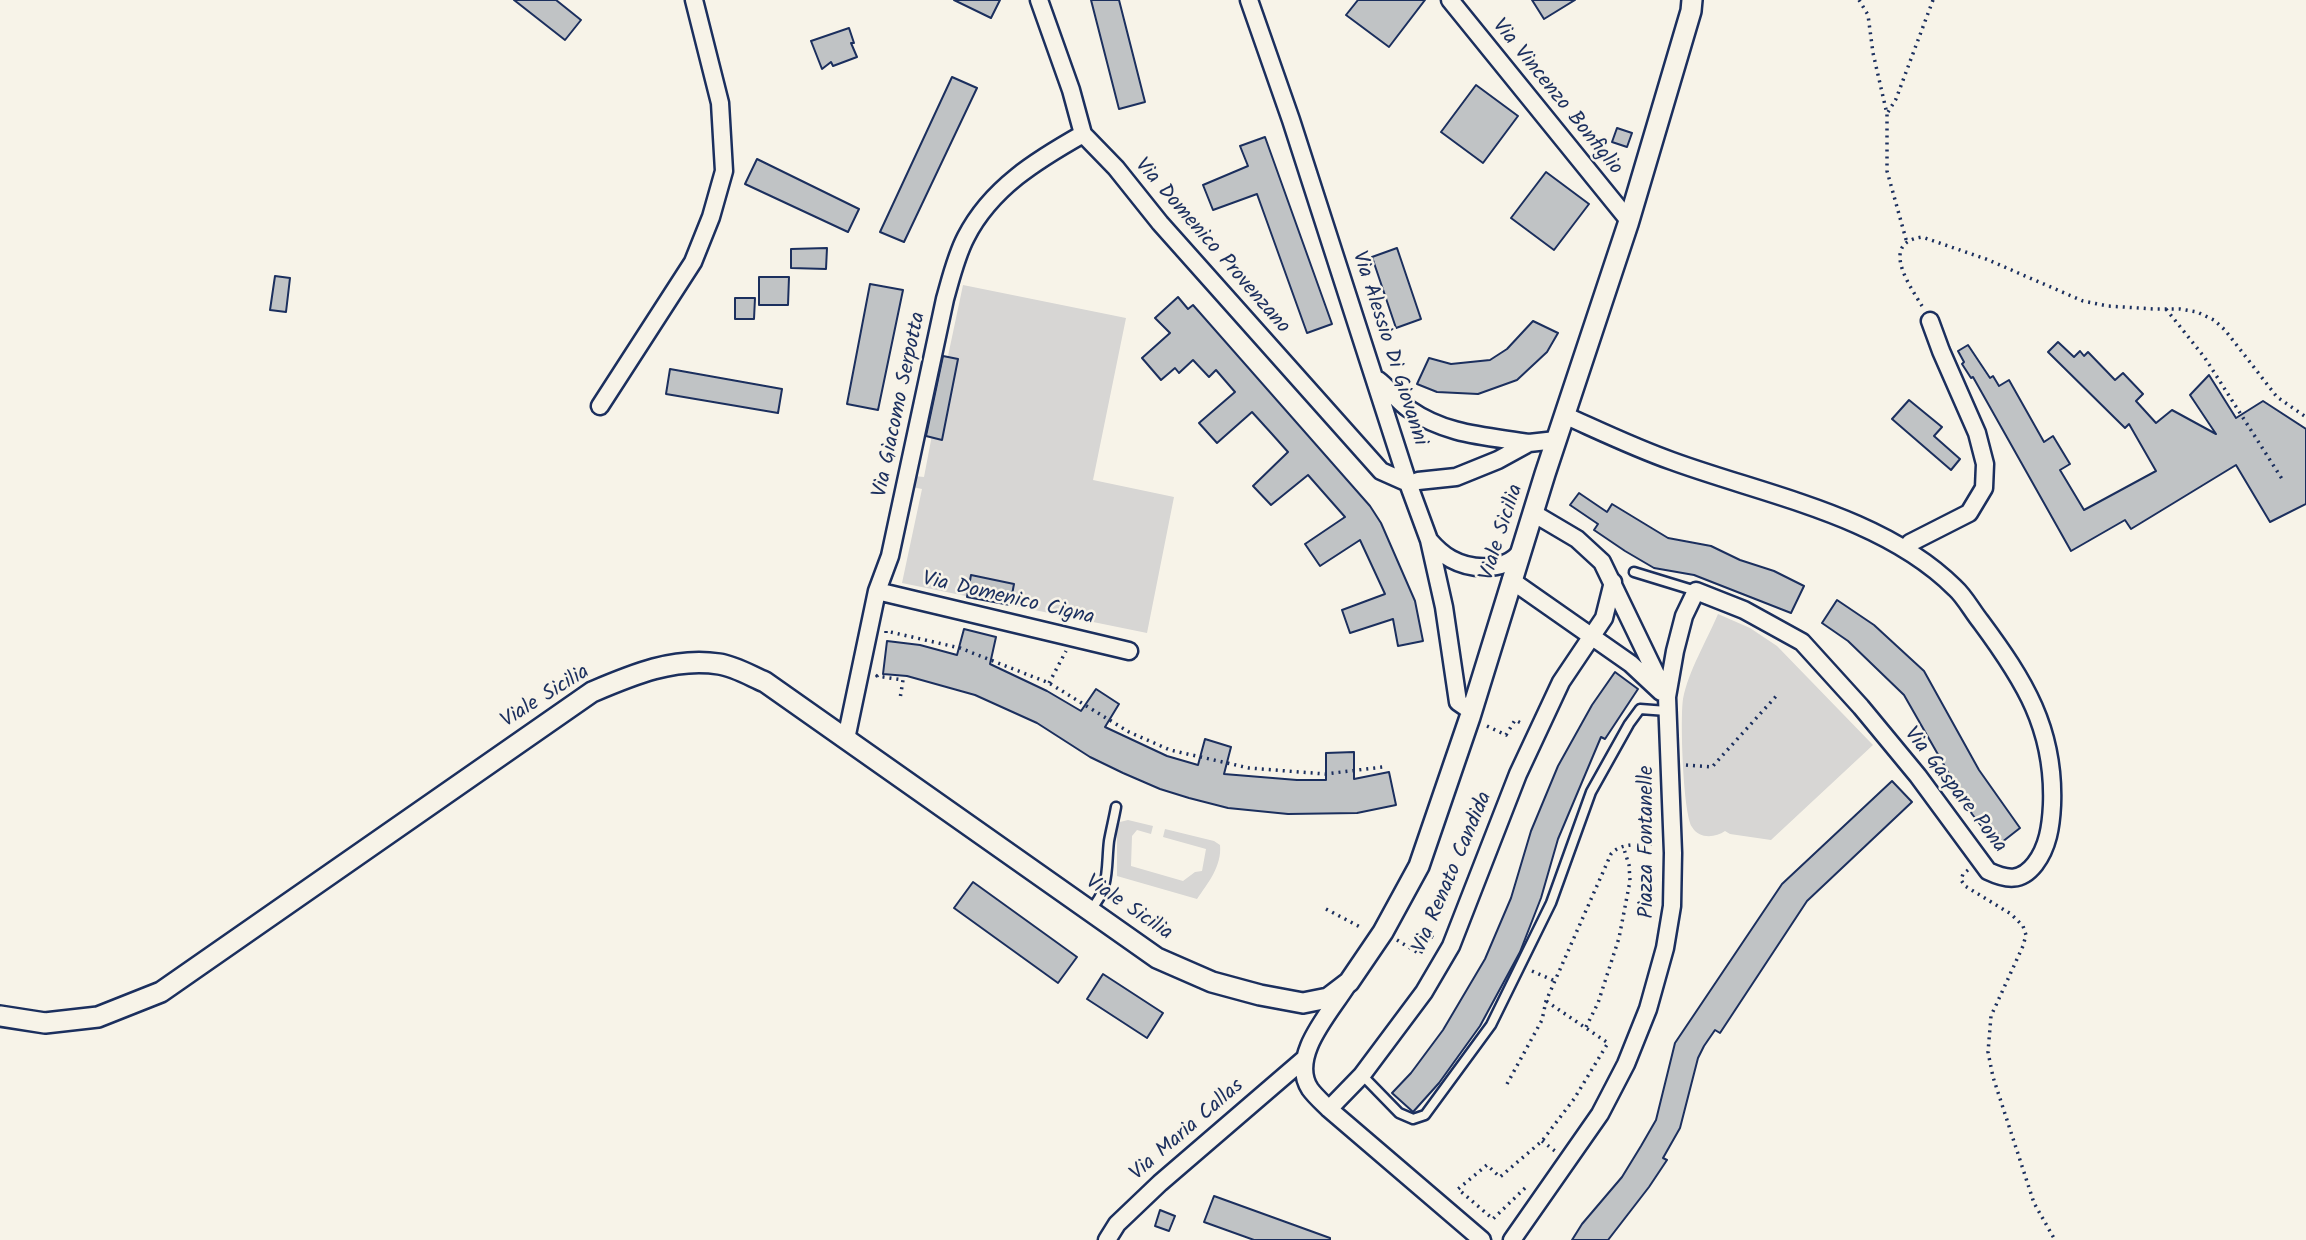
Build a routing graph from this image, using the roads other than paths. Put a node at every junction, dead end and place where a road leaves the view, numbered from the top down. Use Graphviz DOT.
graph roads {
  1 [pos="694,0"];
  2 [pos="1040,0"];
  3 [pos="1249,0"];
  4 [pos="1450,0"];
  5 [pos="1692,0"];
  6 [pos="1083,134"];
  7 [pos="1628,224"];
  8 [pos="1930,321"];
  9 [pos="1376,379"];
  10 [pos="600,406"];
  11 [pos="1564,415"];
  12 [pos="1556,440"];
  13 [pos="1529,443"];
  14 [pos="1413,482"];
  15 [pos="1534,513"];
  16 [pos="1429,540"];
  17 [pos="1523,548"];
  18 [pos="1906,550"];
  19 [pos="1633,572"];
  20 [pos="1511,580"];
  21 [pos="1613,582"];
  22 [pos="877,591"];
  23 [pos="1696,591"];
  24 [pos="1592,637"];
  25 [pos="1129,651"];
  26 [pos="1667,704"];
  27 [pos="1470,714"];
  28 [pos="846,739"];
  29 [pos="1116,807"];
  30 [pos="1089,911"];
  31 [pos="1349,982"];
  32 [pos="0,1016"];
  33 [pos="1303,1060"];
  34 [pos="1362,1076"];
  35 [pos="1329,1109"];
  36 [pos="1107,1240"];
  37 [pos="1482,1240"];
  38 [pos="1512,1240"];
  1 -- 10 [label="street"];
  2 -- 6 [label="street, Via Domenico Provenzano"];
  3 -- 9 [label="street, Via Alessio Di Giovanni"];
  4 -- 7 [label="street, Via Vincenzo Bonfiglio"];
  5 -- 7 [label="street, Viale Sicilia"];
  6 -- 14 [label="street, Via Domenico Provenzano"];
  6 -- 22 [label="street, Via Giacomo Serpotta"];
  7 -- 11 [label="street, Viale Sicilia"];
  8 -- 18 [label="street"];
  9 -- 13 [label="street"];
  9 -- 14 [label="street, Via Alessio Di Giovanni"];
  11 -- 12 [label="street, Viale Sicilia"];
  11 -- 18 [label="street, Via Gaspare Pona"];
  12 -- 13 [label="street"];
  12 -- 15 [label="street, Viale Sicilia"];
  13 -- 14 [label="street"];
  14 -- 16 [label="street, Via Alessio Di Giovanni"];
  15 -- 17 [label="street, Viale Sicilia"];
  15 -- 21 [label="street"];
  16 -- 17 [label="street"];
  16 -- 27 [label="street, Via Alessio Di Giovanni"];
  17 -- 20 [label="street, Viale Sicilia"];
  18 -- 23 [label="street, Via Gaspare Pona"];
  19 -- 23 [label="lane"];
  20 -- 24 [label="street"];
  20 -- 27 [label="street, Viale Sicilia"];
  21 -- 24 [label="street, Via Renato Candida"];
  21 -- 26 [label="street"];
  22 -- 25 [label="street, Via Domenico Cigna"];
  22 -- 28 [label="street, Via Giacomo Serpotta"];
  23 -- 26 [label="street"];
  24 -- 26 [label="street"];
  24 -- 34 [label="street, Via Renato Candida"];
  26 -- 34 [label="lane"];
  26 -- 38 [label="street, Piazza Fontanelle"];
  27 -- 31 [label="street, Viale Sicilia"];
  28 -- 30 [label="street, Viale Sicilia"];
  28 -- 32 [label="street, Viale Sicilia"];
  29 -- 30 [label="lane"];
  30 -- 31 [label="street, Viale Sicilia"];
  31 -- 33 [label="street"];
  33 -- 35 [label="street"];
  33 -- 36 [label="street, Via Maria Callas"];
  34 -- 35 [label="street, Via Renato Candida"];
  35 -- 37 [label="street"];
}
